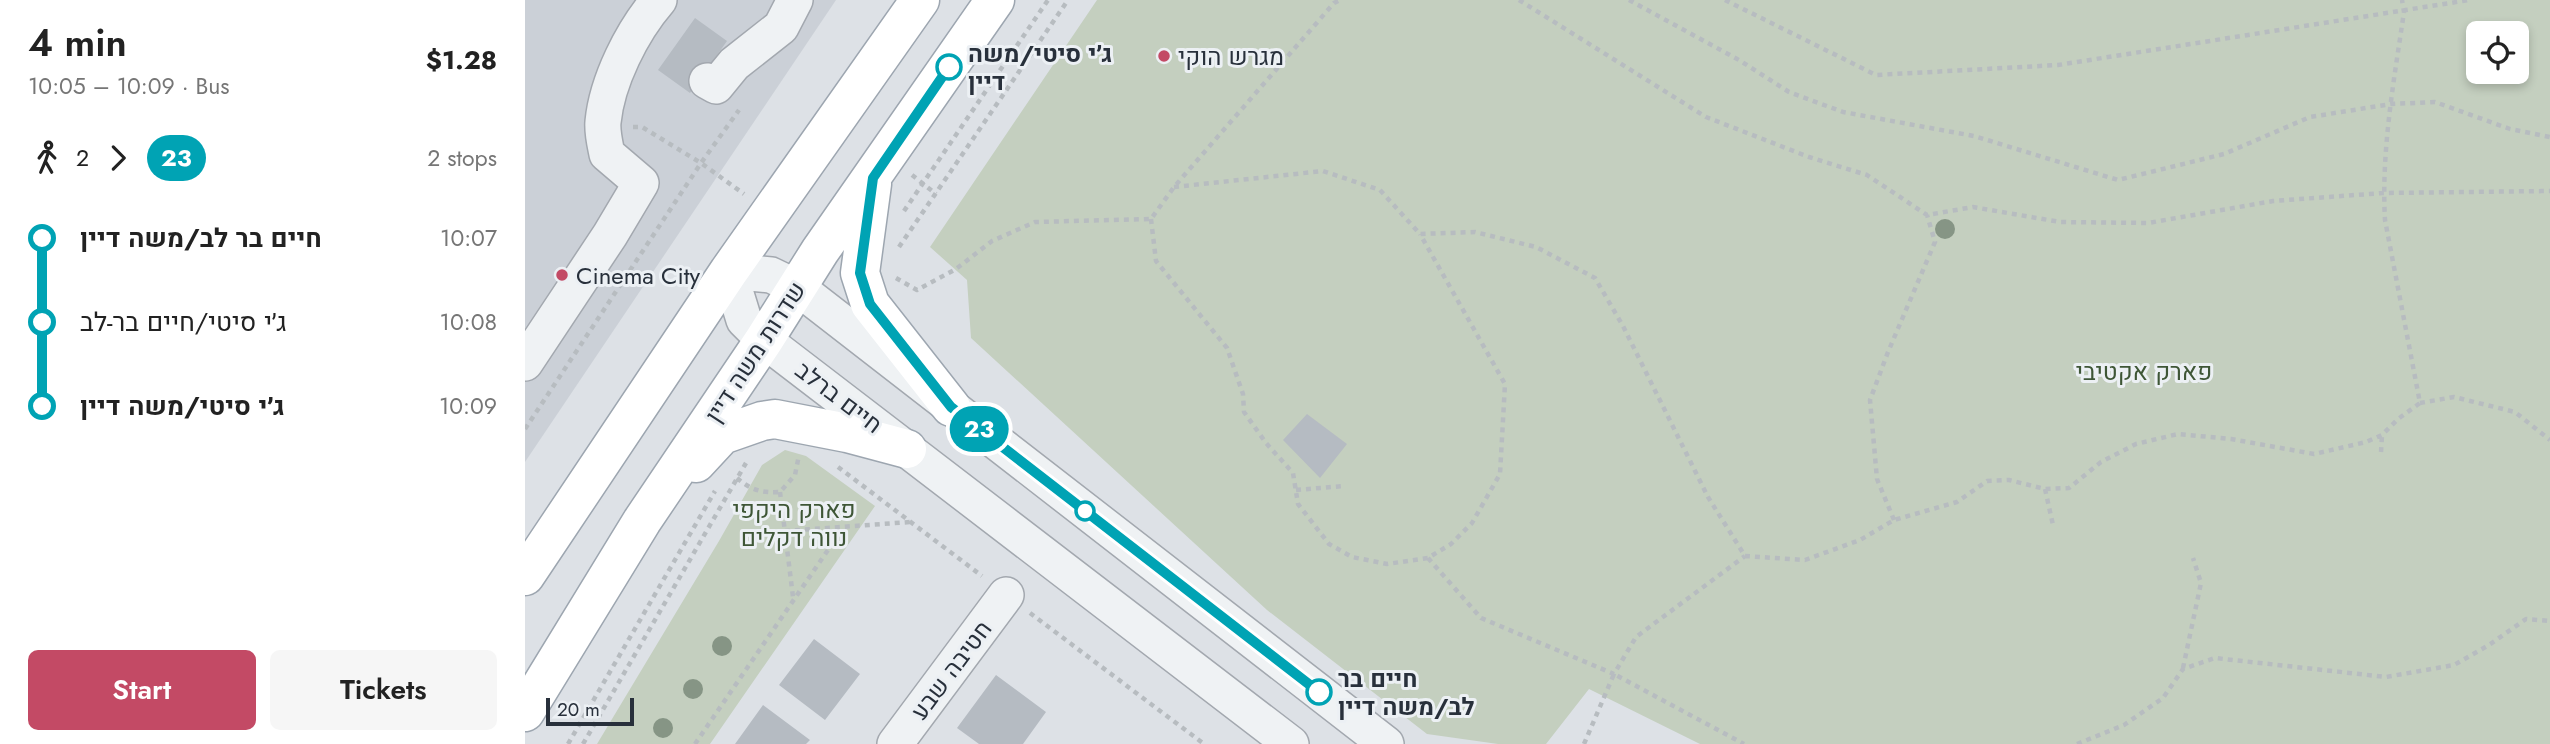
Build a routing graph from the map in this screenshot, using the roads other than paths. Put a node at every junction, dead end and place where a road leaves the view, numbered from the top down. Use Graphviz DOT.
graph roads {
  1 [pos="659,0"];
  2 [pos="795,0"];
  3 [pos="920,0"];
  4 [pos="995,0"];
  5 [pos="707,81"];
  6 [pos="873,178"];
  7 [pos="729,271"];
  8 [pos="798,288"];
  9 [pos="764,340"];
  10 [pos="525,363"];
  11 [pos="951,407"];
  12 [pos="907,449"];
  13 [pos="642,521"];
  14 [pos="525,576"];
  15 [pos="1006,595"];
  16 [pos="525,712"];
  17 [pos="1375,735"];
  18 [pos="895,744"];
  19 [pos="1291,744"];
  20 [pos="1398,744"];
  1 -- 10 [label="street"];
  2 -- 5 [label="street"];
  3 -- 7 [label="main road"];
  4 -- 6 [label="main road, שדרות משה דיין"];
  6 -- 8 [label="main road, שדרות משה דיין"];
  6 -- 11 [label="main road"];
  7 -- 8 [label="street"];
  7 -- 9 [label="street, חיים ברלב"];
  7 -- 14 [label="main road"];
  8 -- 9 [label="main road, שדרות משה דיין"];
  8 -- 11 [label="street"];
  9 -- 12 [label="street, חיים ברלב"];
  9 -- 13 [label="main road, שדרות משה דיין"];
  11 -- 17 [label="street"];
  12 -- 13 [label="main road"];
  12 -- 19 [label="street, חיים ברלב"];
  13 -- 16 [label="main road, שדרות משה דיין"];
  15 -- 18 [label="street, חטיבה שבע"];
  17 -- 20 [label="street"];
}
